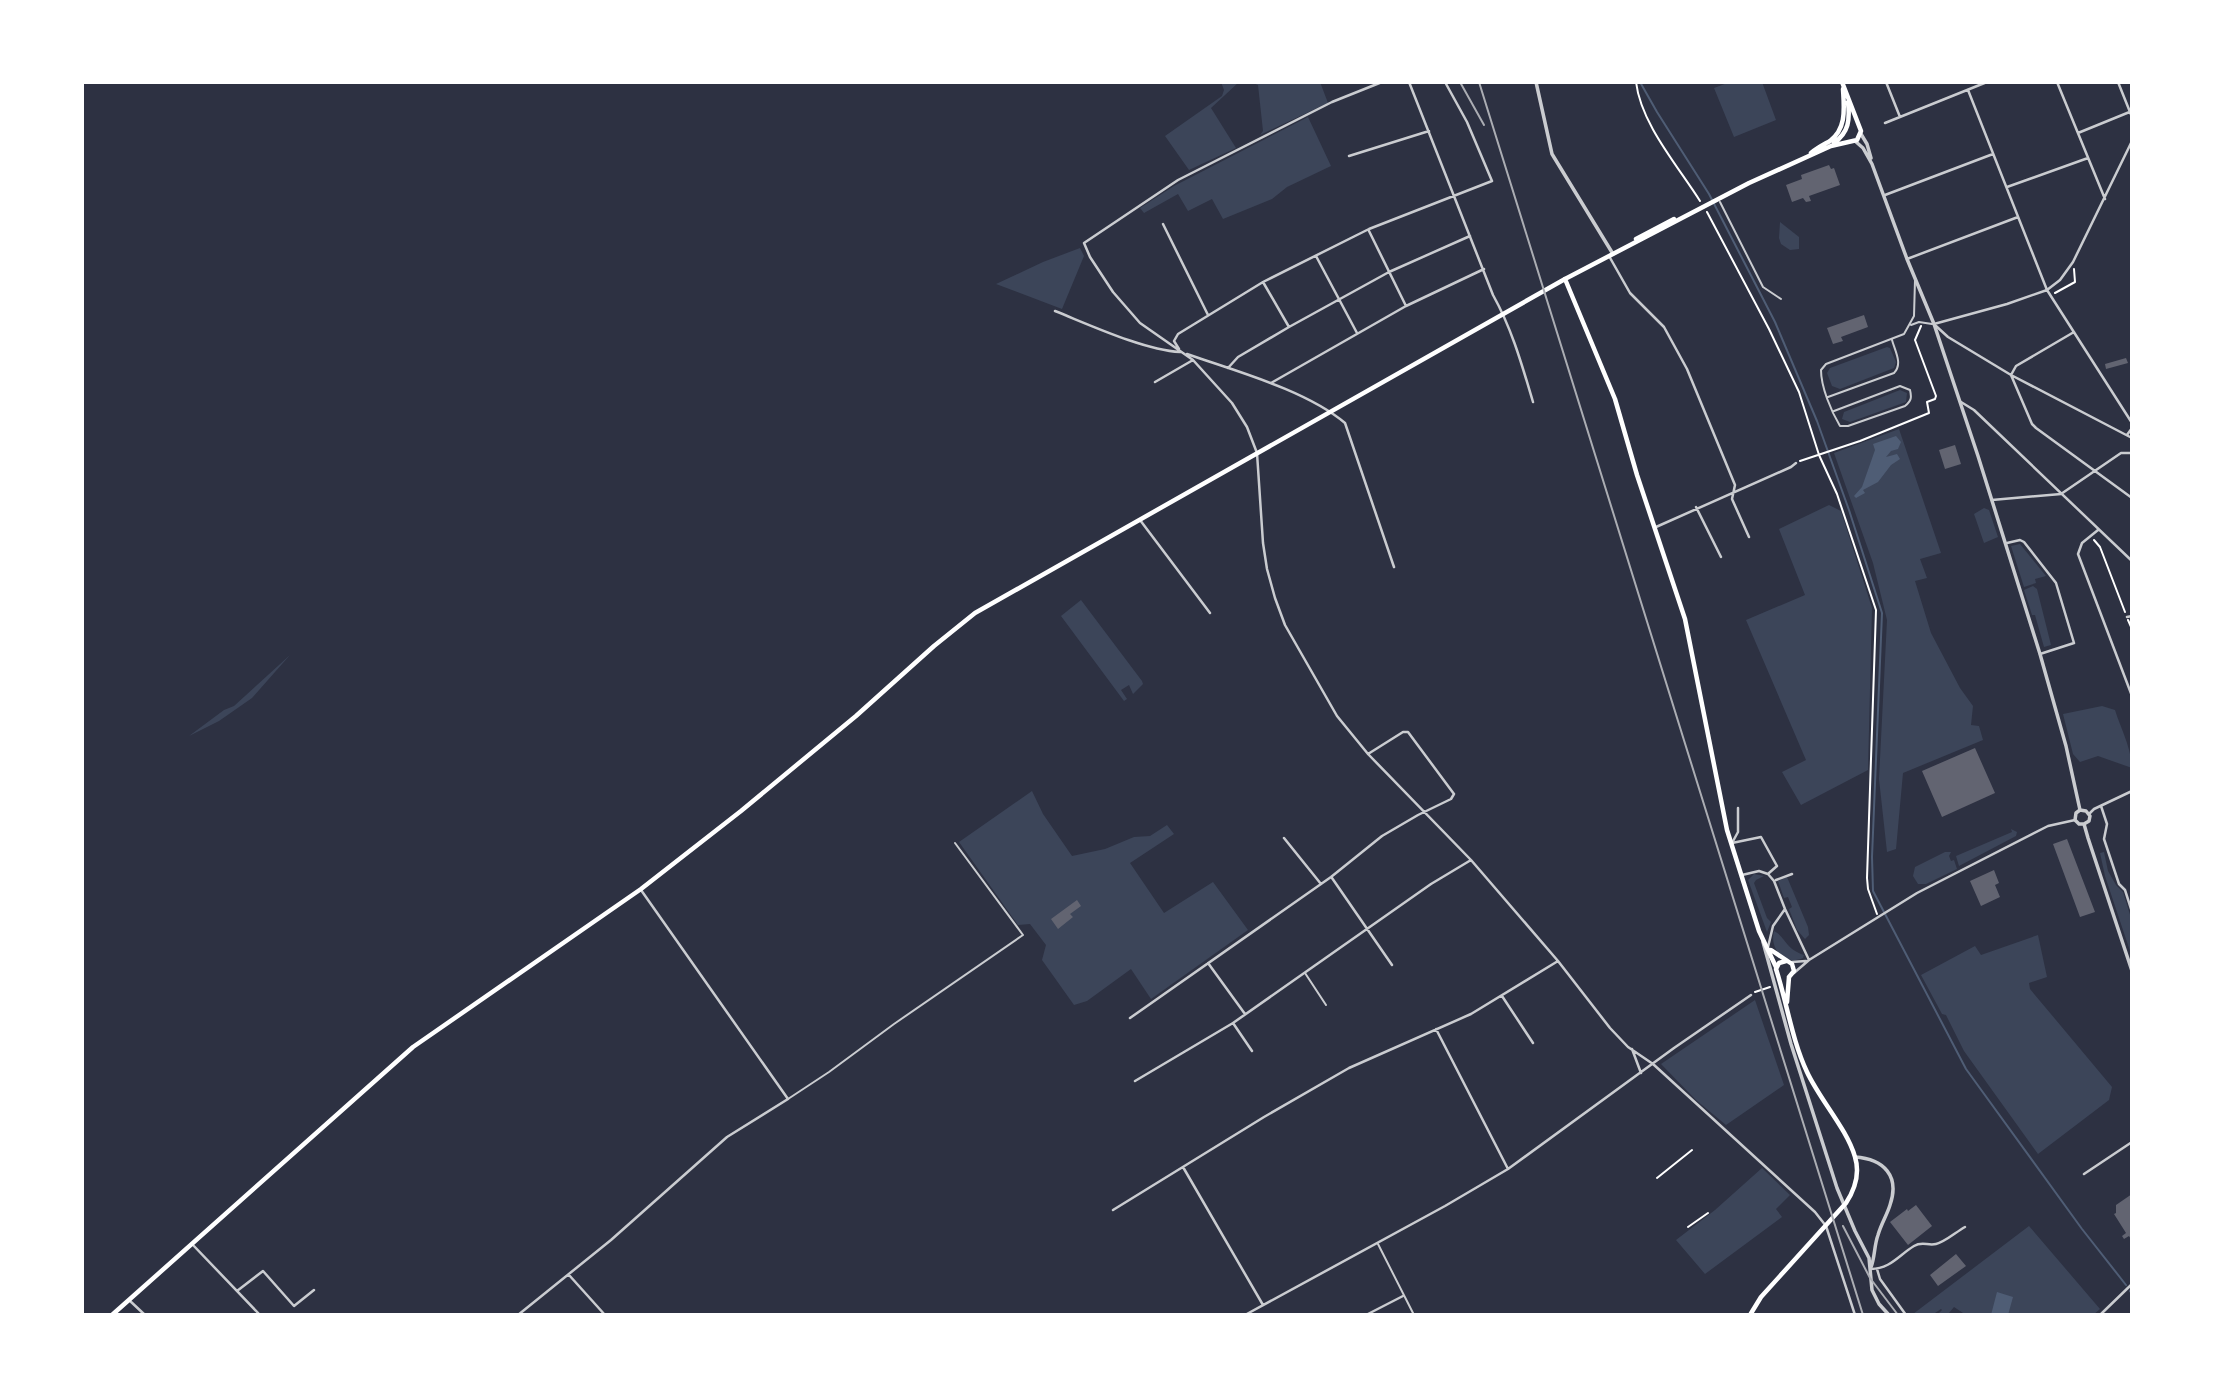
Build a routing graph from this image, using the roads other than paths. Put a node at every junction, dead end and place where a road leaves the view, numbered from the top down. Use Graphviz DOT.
graph roads {
  1 [pos="1382,82"];
  2 [pos="1409,82"];
  3 [pos="1445,82"];
  4 [pos="1536,82"];
  5 [pos="1886,82"];
  6 [pos="1987,82"];
  7 [pos="2057,82"];
  8 [pos="2118,82"];
  9 [pos="1842,84"];
  10 [pos="1968,90"];
  11 [pos="1848,100"];
  12 [pos="2131,112"];
  13 [pos="1900,117"];
  14 [pos="2132,117"];
  15 [pos="1885,123"];
  16 [pos="1859,127"];
  17 [pos="1847,130"];
  18 [pos="1429,131"];
  19 [pos="2078,133"];
  20 [pos="1861,134"];
  21 [pos="1854,141"];
  22 [pos="2132,141"];
  23 [pos="1831,146"];
  24 [pos="1993,154"];
  25 [pos="1349,156"];
  26 [pos="1807,156"];
  27 [pos="2088,158"];
  28 [pos="1872,164"];
  29 [pos="2007,187"];
  30 [pos="1884,195"];
  31 [pos="1454,196"];
  32 [pos="1716,199"];
  33 [pos="2105,199"];
  34 [pos="2018,217"];
  35 [pos="1163,224"];
  36 [pos="1369,229"];
  37 [pos="1470,236"];
  38 [pos="1613,254"];
  39 [pos="1315,256"];
  40 [pos="1907,260"];
  41 [pos="1484,269"];
  42 [pos="1389,272"];
  43 [pos="1564,279"];
  44 [pos="1915,279"];
  45 [pos="1263,282"];
  46 [pos="2047,290"];
  47 [pos="1338,299"];
  48 [pos="1781,299"];
  49 [pos="1406,306"];
  50 [pos="1055,312"];
  51 [pos="1208,314"];
  52 [pos="1504,314"];
  53 [pos="1934,324"];
  54 [pos="1289,327"];
  55 [pos="1908,327"];
  56 [pos="2074,332"];
  57 [pos="1357,333"];
  58 [pos="1892,339"];
  59 [pos="1181,352"];
  60 [pos="1193,360"];
  61 [pos="1228,368"];
  62 [pos="2011,375"];
  63 [pos="1154,382"];
  64 [pos="1269,384"];
  65 [pos="1828,397"];
  66 [pos="1959,400"];
  67 [pos="1533,402"];
  68 [pos="1331,411"];
  69 [pos="1833,411"];
  70 [pos="2131,428"];
  71 [pos="2127,435"];
  72 [pos="2132,438"];
  73 [pos="1257,453"];
  74 [pos="2132,453"];
  75 [pos="1796,463"];
  76 [pos="2095,470"];
  77 [pos="1733,492"];
  78 [pos="2061,494"];
  79 [pos="2132,498"];
  80 [pos="1992,500"];
  81 [pos="1696,508"];
  82 [pos="1140,520"];
  83 [pos="1654,528"];
  84 [pos="2098,530"];
  85 [pos="1749,537"];
  86 [pos="2006,544"];
  87 [pos="1721,557"];
  88 [pos="2131,559"];
  89 [pos="1394,567"];
  90 [pos="1210,613"];
  91 [pos="2040,654"];
  92 [pos="2132,696"];
  93 [pos="1367,754"];
  94 [pos="2132,791"];
  95 [pos="2101,806"];
  96 [pos="1738,808"];
  97 [pos="2080,810"];
  98 [pos="1425,812"];
  99 [pos="2089,814"];
  100 [pos="2075,820"];
  101 [pos="2084,824"];
  102 [pos="1284,838"];
  103 [pos="955,843"];
  104 [pos="1732,843"];
  105 [pos="1471,860"];
  106 [pos="1768,874"];
  107 [pos="1792,874"];
  108 [pos="1741,875"];
  109 [pos="1331,877"];
  110 [pos="1774,881"];
  111 [pos="1321,884"];
  112 [pos="641,889"];
  113 [pos="1785,909"];
  114 [pos="2132,912"];
  115 [pos="1367,928"];
  116 [pos="1759,931"];
  117 [pos="1768,947"];
  118 [pos="1809,960"];
  119 [pos="1558,961"];
  120 [pos="1788,961"];
  121 [pos="1208,963"];
  122 [pos="1392,965"];
  123 [pos="1776,967"];
  124 [pos="2132,971"];
  125 [pos="1305,972"];
  126 [pos="1779,976"];
  127 [pos="1791,976"];
  128 [pos="1753,994"];
  129 [pos="1502,996"];
  130 [pos="1326,1005"];
  131 [pos="1787,1007"];
  132 [pos="1245,1014"];
  133 [pos="1130,1018"];
  134 [pos="1233,1023"];
  135 [pos="1436,1029"];
  136 [pos="1533,1043"];
  137 [pos="1632,1049"];
  138 [pos="1252,1051"];
  139 [pos="1802,1059"];
  140 [pos="1653,1064"];
  141 [pos="1641,1073"];
  142 [pos="1135,1081"];
  143 [pos="1807,1089"];
  144 [pos="788,1099"];
  145 [pos="2132,1142"];
  146 [pos="1855,1157"];
  147 [pos="1183,1167"];
  148 [pos="1508,1169"];
  149 [pos="2084,1174"];
  150 [pos="1113,1210"];
  151 [pos="1965,1227"];
  152 [pos="1377,1242"];
  153 [pos="192,1244"];
  154 [pos="1871,1269"];
  155 [pos="1877,1269"];
  156 [pos="569,1275"];
  157 [pos="2131,1285"];
  158 [pos="314,1290"];
  159 [pos="237,1291"];
  160 [pos="1403,1296"];
  161 [pos="129,1300"];
  162 [pos="1263,1305"];
  163 [pos="113,1315"];
  164 [pos="145,1315"];
  165 [pos="260,1315"];
  166 [pos="518,1315"];
  167 [pos="605,1315"];
  168 [pos="1245,1315"];
  169 [pos="1366,1315"];
  170 [pos="1414,1315"];
  171 [pos="1750,1315"];
  172 [pos="1856,1315"];
  173 [pos="1889,1315"];
  174 [pos="1906,1315"];
  175 [pos="2100,1315"];
  1 -- 59 [label="street"];
  2 -- 18 [label="street"];
  3 -- 31 [label="street"];
  4 -- 38 [label="street"];
  5 -- 13 [label="street"];
  6 -- 10 [label="street"];
  7 -- 19 [label="street"];
  8 -- 12 [label="street"];
  9 -- 11 [label="main road"];
  9 -- 26 [label="main road"];
  10 -- 13 [label="street"];
  10 -- 24 [label="street"];
  11 -- 16 [label="main road"];
  11 -- 17 [label="main road"];
  12 -- 14 [label="street"];
  12 -- 19 [label="street"];
  13 -- 15 [label="street"];
  16 -- 17 [label="main road"];
  16 -- 20 [label="main road"];
  17 -- 21 [label="main road"];
  17 -- 23 [label="main road"];
  18 -- 25 [label="street"];
  18 -- 31 [label="street"];
  19 -- 27 [label="street"];
  20 -- 21 [label="main road"];
  20 -- 28 [label="street"];
  21 -- 23 [label="main road"];
  21 -- 28 [label="street"];
  22 -- 33 [label="street"];
  23 -- 26 [label="main road"];
  24 -- 29 [label="street"];
  24 -- 30 [label="street"];
  26 -- 32 [label="main road"];
  27 -- 29 [label="street"];
  27 -- 33 [label="street"];
  28 -- 30 [label="street"];
  29 -- 34 [label="street"];
  30 -- 40 [label="street"];
  31 -- 36 [label="street"];
  31 -- 37 [label="street"];
  32 -- 38 [label="main road"];
  32 -- 48 [label="lane"];
  33 -- 46 [label="street"];
  34 -- 40 [label="street"];
  34 -- 46 [label="street"];
  35 -- 51 [label="street"];
  36 -- 39 [label="street"];
  36 -- 42 [label="street"];
  37 -- 41 [label="street"];
  37 -- 42 [label="street"];
  38 -- 43 [label="main road"];
  38 -- 77 [label="street"];
  39 -- 45 [label="street"];
  39 -- 47 [label="street"];
  40 -- 44 [label="street"];
  41 -- 49 [label="street"];
  41 -- 52 [label="street"];
  42 -- 47 [label="street"];
  42 -- 49 [label="street"];
  43 -- 52 [label="main road"];
  43 -- 83 [label="main road"];
  44 -- 53 [label="street"];
  44 -- 55 [label="lane"];
  45 -- 51 [label="street"];
  45 -- 54 [label="street"];
  46 -- 53 [label="street"];
  46 -- 56 [label="street"];
  47 -- 54 [label="street"];
  47 -- 57 [label="street"];
  49 -- 57 [label="street"];
  50 -- 59 [label="street"];
  51 -- 59 [label="street"];
  52 -- 67 [label="street"];
  52 -- 68 [label="main road"];
  53 -- 55 [label="lane"];
  53 -- 62 [label="street"];
  53 -- 66 [label="street"];
  54 -- 61 [label="street"];
  55 -- 58 [label="lane"];
  56 -- 62 [label="street"];
  56 -- 70 [label="street"];
  57 -- 64 [label="street"];
  58 -- 65 [label="lane"];
  58 -- 65 [label="lane"];
  59 -- 60 [label="street"];
  59 -- 61 [label="street"];
  60 -- 63 [label="street"];
  60 -- 73 [label="street"];
  61 -- 64 [label="street"];
  62 -- 71 [label="street"];
  62 -- 76 [label="street"];
  64 -- 68 [label="street"];
  65 -- 69 [label="lane"];
  66 -- 78 [label="street"];
  66 -- 80 [label="street"];
  68 -- 73 [label="main road"];
  68 -- 89 [label="street"];
  69 -- 69 [label="lane"];
  70 -- 71 [label="street"];
  71 -- 72 [label="street"];
  73 -- 82 [label="main road"];
  73 -- 93 [label="street"];
  74 -- 76 [label="street"];
  75 -- 77 [label="street"];
  76 -- 78 [label="street"];
  76 -- 79 [label="street"];
  77 -- 81 [label="street"];
  77 -- 85 [label="street"];
  78 -- 80 [label="street"];
  78 -- 84 [label="street"];
  80 -- 86 [label="street"];
  81 -- 83 [label="street"];
  81 -- 87 [label="street"];
  82 -- 90 [label="street"];
  82 -- 112 [label="main road"];
  83 -- 104 [label="main road"];
  84 -- 88 [label="street"];
  84 -- 92 [label="street"];
  86 -- 91 [label="street"];
  86 -- 91 [label="street"];
  91 -- 97 [label="street"];
  93 -- 98 [label="street"];
  93 -- 98 [label="street"];
  94 -- 95 [label="street"];
  95 -- 99 [label="street"];
  95 -- 114 [label="street"];
  96 -- 104 [label="street"];
  97 -- 99 [label="street"];
  97 -- 100 [label="street"];
  98 -- 105 [label="street"];
  98 -- 109 [label="street"];
  99 -- 101 [label="street"];
  100 -- 101 [label="street"];
  100 -- 118 [label="street"];
  101 -- 124 [label="street"];
  102 -- 111 [label="street"];
  103 -- 144 [label="lane"];
  104 -- 106 [label="street"];
  104 -- 108 [label="main road"];
  105 -- 115 [label="street"];
  105 -- 119 [label="street"];
  106 -- 108 [label="street"];
  106 -- 110 [label="street"];
  107 -- 110 [label="street"];
  108 -- 116 [label="main road"];
  109 -- 111 [label="street"];
  109 -- 115 [label="street"];
  110 -- 113 [label="street"];
  111 -- 121 [label="street"];
  112 -- 144 [label="street"];
  112 -- 153 [label="main road"];
  113 -- 117 [label="street"];
  113 -- 118 [label="street"];
  115 -- 122 [label="street"];
  115 -- 125 [label="street"];
  116 -- 117 [label="main road"];
  116 -- 143 [label="street"];
  117 -- 120 [label="main road"];
  117 -- 123 [label="main road"];
  118 -- 120 [label="street"];
  118 -- 127 [label="street"];
  119 -- 129 [label="street"];
  119 -- 137 [label="street"];
  120 -- 123 [label="main road"];
  120 -- 127 [label="main road"];
  121 -- 132 [label="street"];
  121 -- 133 [label="street"];
  123 -- 126 [label="main road"];
  125 -- 130 [label="lane"];
  125 -- 132 [label="street"];
  126 -- 127 [label="main road"];
  126 -- 131 [label="main road"];
  127 -- 131 [label="main road"];
  128 -- 140 [label="street"];
  129 -- 135 [label="street"];
  129 -- 136 [label="street"];
  131 -- 139 [label="main road"];
  132 -- 134 [label="street"];
  134 -- 138 [label="street"];
  134 -- 142 [label="street"];
  135 -- 147 [label="street"];
  135 -- 148 [label="street"];
  137 -- 140 [label="street"];
  137 -- 141 [label="street"];
  139 -- 143 [label="street"];
  139 -- 146 [label="main road"];
  140 -- 141 [label="street"];
  140 -- 172 [label="street"];
  141 -- 148 [label="street"];
  143 -- 154 [label="street"];
  144 -- 156 [label="street"];
  145 -- 149 [label="street"];
  146 -- 154 [label="street"];
  146 -- 171 [label="main road"];
  147 -- 150 [label="street"];
  147 -- 162 [label="street"];
  148 -- 152 [label="street"];
  151 -- 155 [label="street"];
  152 -- 160 [label="lane"];
  152 -- 162 [label="street"];
  153 -- 159 [label="street"];
  153 -- 161 [label="main road"];
  154 -- 155 [label="street"];
  154 -- 173 [label="street"];
  155 -- 174 [label="street"];
  156 -- 166 [label="street"];
  156 -- 167 [label="street"];
  157 -- 175 [label="street"];
  158 -- 159 [label="street"];
  159 -- 165 [label="street"];
  160 -- 169 [label="street"];
  160 -- 170 [label="lane"];
  161 -- 163 [label="main road"];
  161 -- 164 [label="street"];
  162 -- 168 [label="street"];
}
